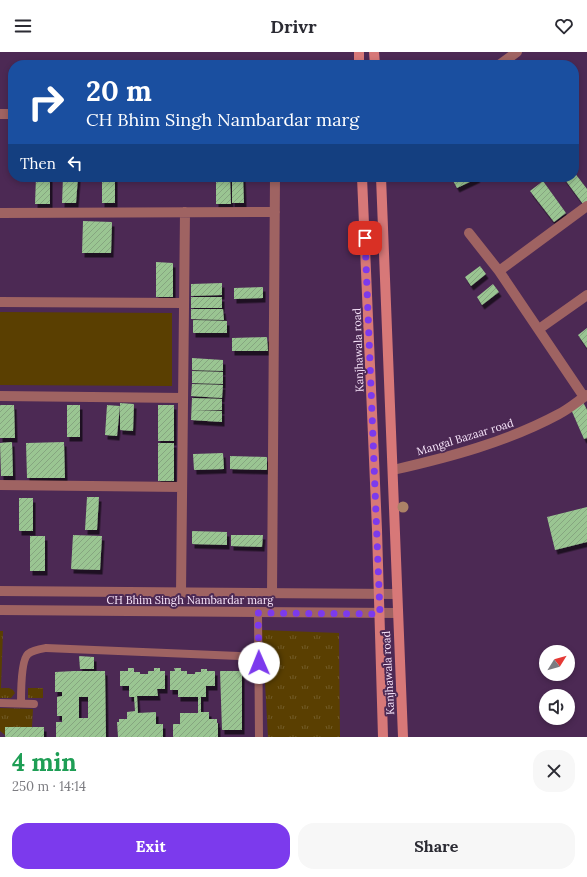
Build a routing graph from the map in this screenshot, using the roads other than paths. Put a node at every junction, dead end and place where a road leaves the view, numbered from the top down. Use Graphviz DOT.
graph roads {
  1 [pos="517,52"];
  2 [pos="507,60"];
  3 [pos="275,182"];
  4 [pos="362,182"];
  5 [pos="381,182"];
  6 [pos="587,206"];
  7 [pos="0,212"];
  8 [pos="185,212"];
  9 [pos="275,212"];
  10 [pos="470,233"];
  11 [pos="499,271"];
  12 [pos="587,295"];
  13 [pos="0,302"];
  14 [pos="184,303"];
  15 [pos="539,329"];
  16 [pos="0,396"];
  17 [pos="586,396"];
  18 [pos="183,398"];
  19 [pos="392,470"];
  20 [pos="0,485"];
  21 [pos="182,487"];
  22 [pos="0,591"];
  23 [pos="181,593"];
  24 [pos="272,594"];
  25 [pos="379,594"];
  26 [pos="397,594"];
  27 [pos="0,610"];
  28 [pos="258,613"];
  29 [pos="380,614"];
  30 [pos="398,614"];
  31 [pos="259,678"];
  32 [pos="0,703"];
  33 [pos="21,703"];
  34 [pos="34,704"];
  35 [pos="259,737"];
  36 [pos="383,737"];
  37 [pos="403,737"];
  1 -- 2 [label="street"];
  3 -- 9 [label="street"];
  4 -- 25 [label="main road, Kanjhawala road"];
  5 -- 19 [label="main road, Kanjhawala road"];
  6 -- 11 [label="street"];
  7 -- 8 [label="street"];
  8 -- 9 [label="street"];
  8 -- 14 [label="street"];
  9 -- 24 [label="street"];
  10 -- 11 [label="street"];
  11 -- 15 [label="street"];
  12 -- 15 [label="street"];
  13 -- 14 [label="street"];
  14 -- 18 [label="street"];
  15 -- 17 [label="street"];
  16 -- 18 [label="street"];
  17 -- 19 [label="street, Mangal Bazaar road"];
  18 -- 21 [label="street"];
  19 -- 26 [label="main road, Kanjhawala road"];
  20 -- 21 [label="street"];
  21 -- 23 [label="street"];
  22 -- 23 [label="street, CH Bhim Singh Nambardar marg"];
  23 -- 24 [label="street, CH Bhim Singh Nambardar marg"];
  24 -- 25 [label="street, CH Bhim Singh Nambardar marg"];
  25 -- 26 [label="street, CH Bhim Singh Nambardar marg"];
  25 -- 29 [label="main road, Kanjhawala road"];
  26 -- 30 [label="main road, Kanjhawala road"];
  27 -- 28 [label="street, CH Bhim Singh Nambardar marg"];
  28 -- 29 [label="street, CH Bhim Singh Nambardar marg"];
  28 -- 31 [label="lane"];
  29 -- 30 [label="street, CH Bhim Singh Nambardar marg"];
  29 -- 36 [label="main road, Kanjhawala road"];
  30 -- 37 [label="main road, Kanjhawala road"];
  31 -- 33 [label="lane"];
  31 -- 35 [label="lane"];
  32 -- 33 [label="lane"];
  33 -- 34 [label="lane"];
}
